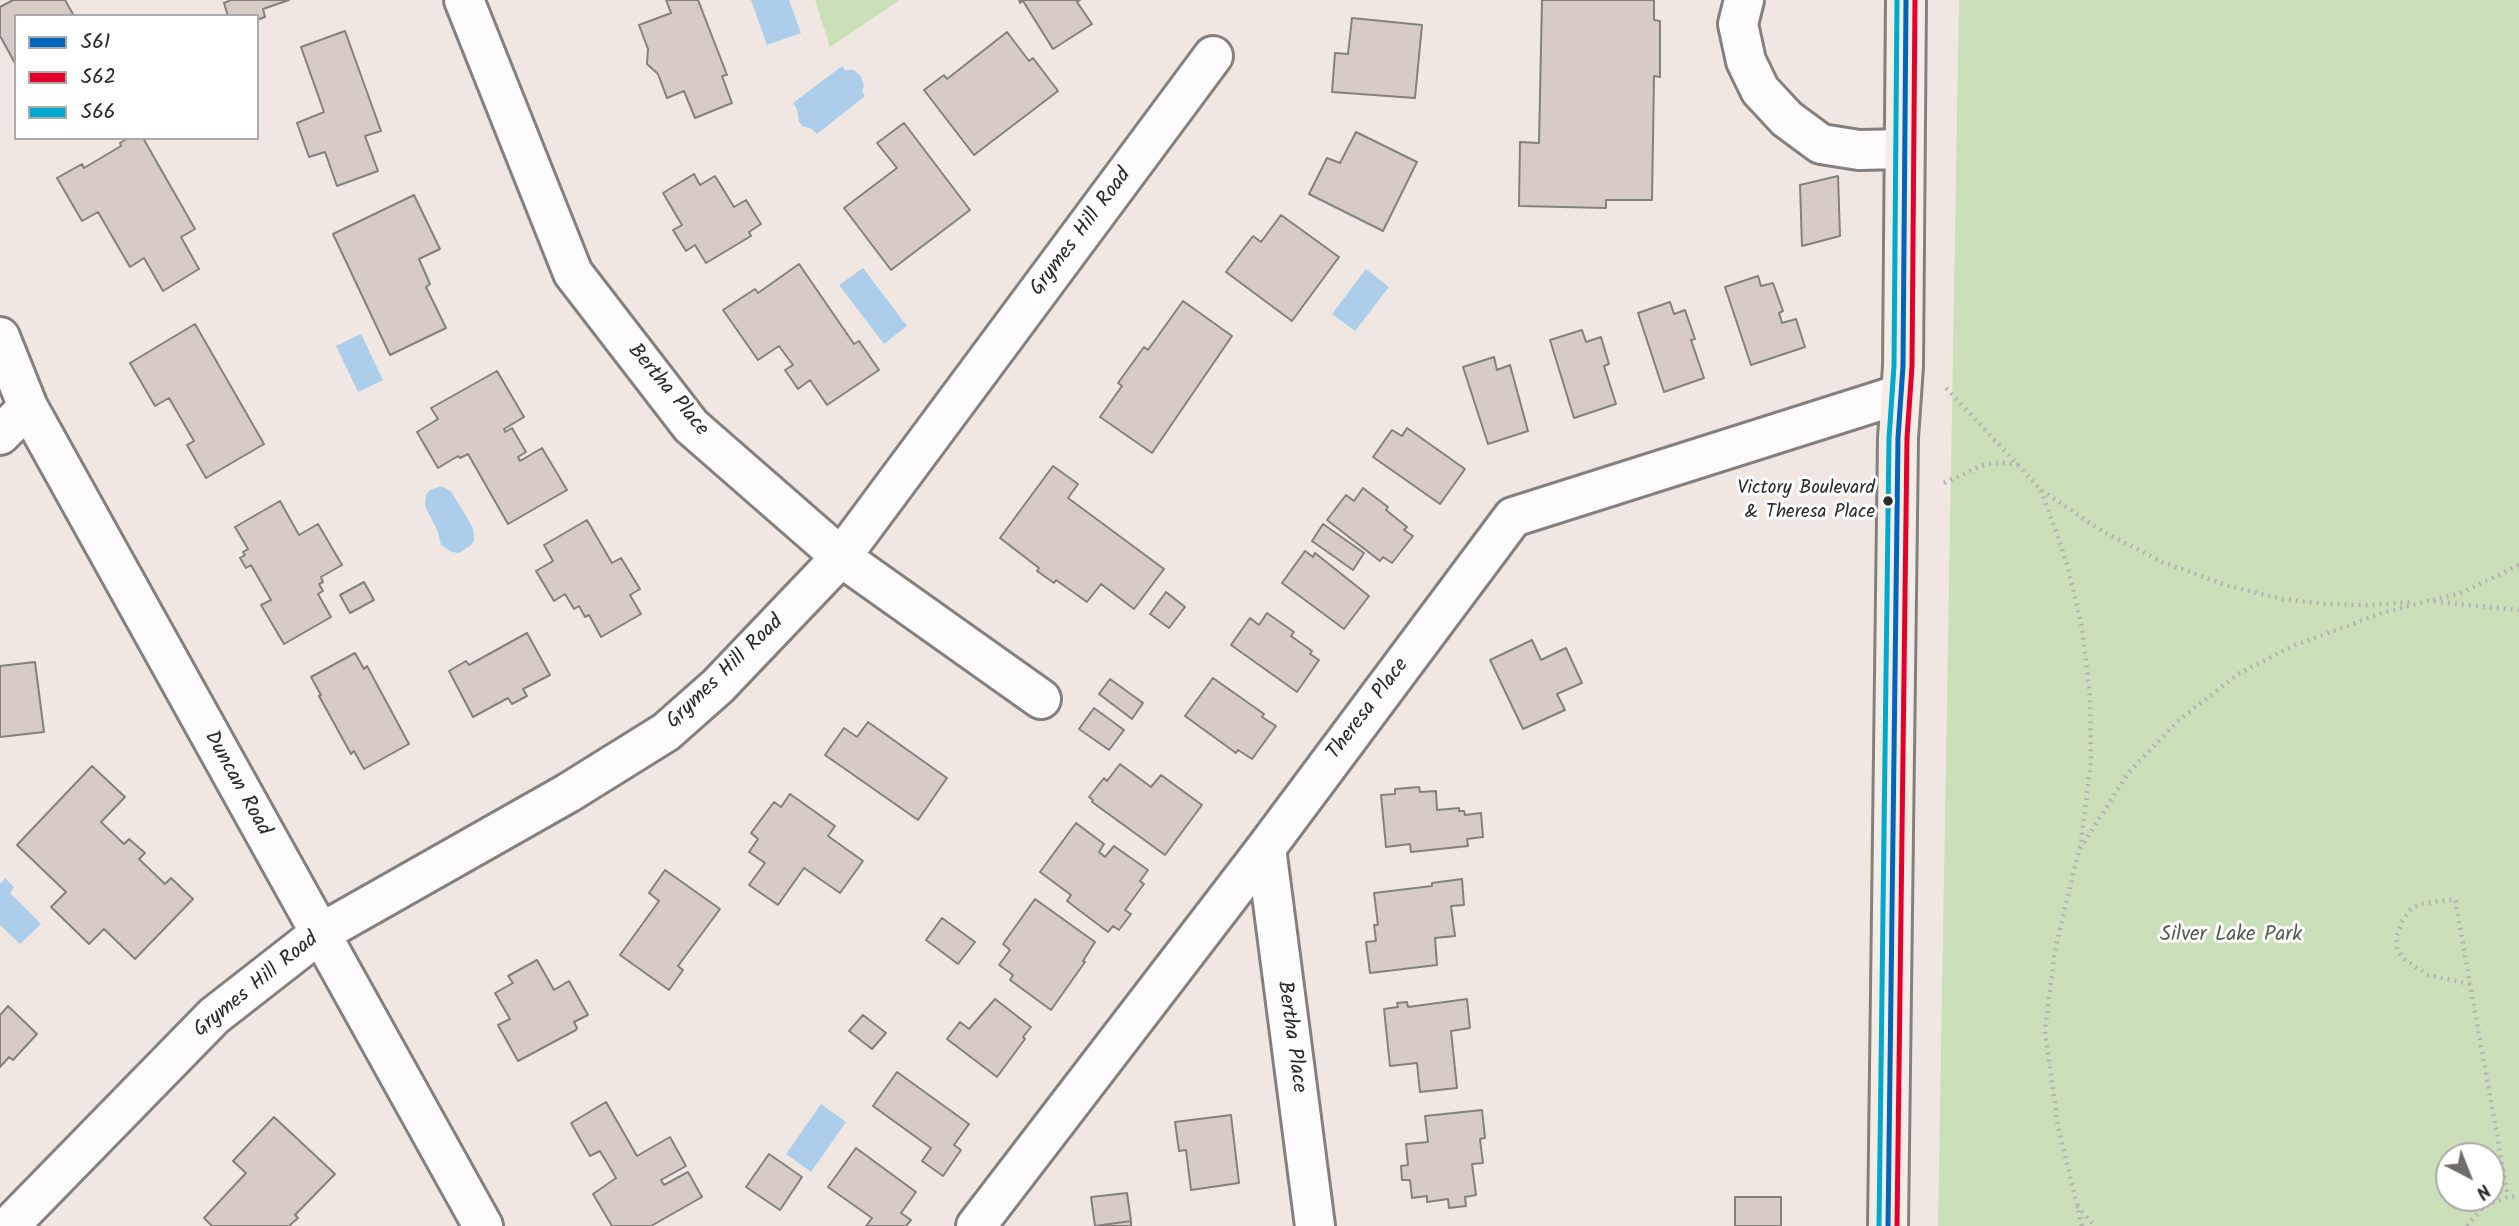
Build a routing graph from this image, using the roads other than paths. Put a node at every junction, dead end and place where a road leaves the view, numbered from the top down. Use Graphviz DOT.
graph roads {
  1 [pos="464,0"];
  2 [pos="1744,0"];
  3 [pos="1906,0"];
  4 [pos="1213,56"];
  5 [pos="1903,149"];
  6 [pos="0,337"];
  7 [pos="1901,394"];
  8 [pos="28,407"];
  9 [pos="0,435"];
  10 [pos="841,557"];
  11 [pos="1041,699"];
  12 [pos="1266,848"];
  13 [pos="319,934"];
  14 [pos="9,1226"];
  15 [pos="483,1226"];
  16 [pos="976,1226"];
  17 [pos="1315,1226"];
  18 [pos="1888,1226"];
  1 -- 10 [label="street, Bertha Place"];
  2 -- 5 [label="street"];
  3 -- 5 [label="main road"];
  4 -- 10 [label="street, Grymes Hill Road"];
  5 -- 7 [label="main road"];
  6 -- 8 [label="street, Duncan Road"];
  7 -- 12 [label="street, Theresa Place"];
  7 -- 18 [label="main road"];
  8 -- 9 [label="street"];
  8 -- 13 [label="street, Duncan Road"];
  10 -- 11 [label="street, Bertha Place"];
  10 -- 13 [label="street, Grymes Hill Road"];
  12 -- 16 [label="street, Theresa Place"];
  12 -- 17 [label="street, Bertha Place"];
  13 -- 14 [label="street, Grymes Hill Road"];
  13 -- 15 [label="street, Duncan Road"];
}
